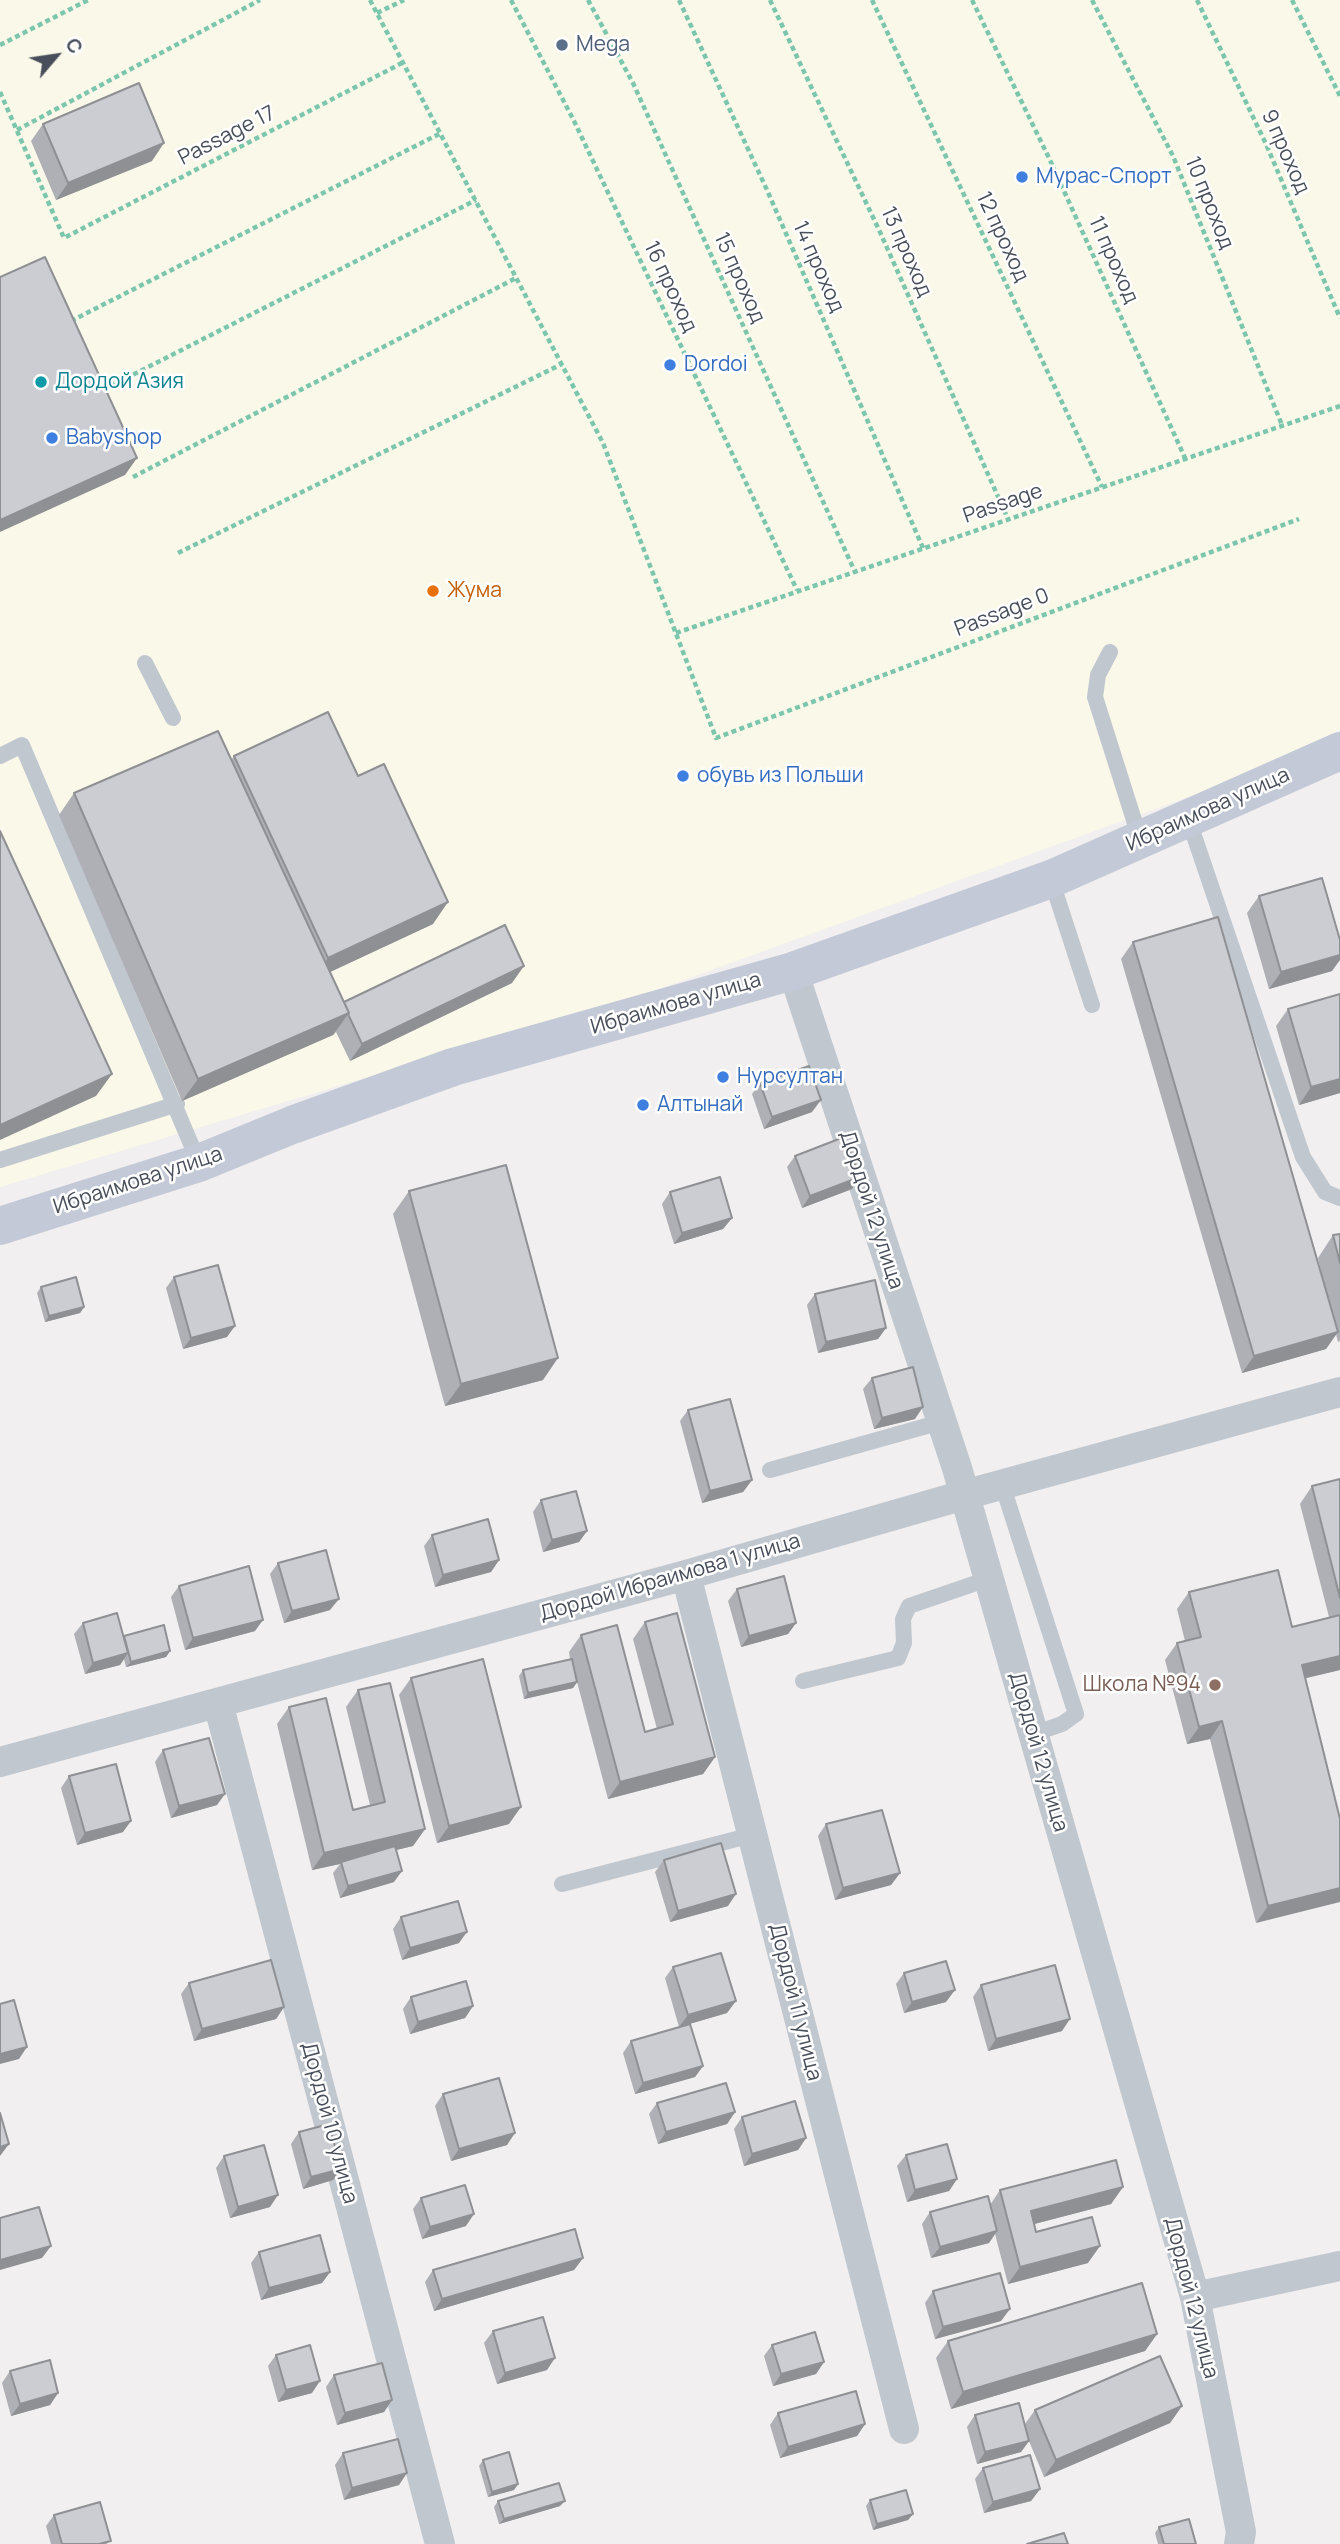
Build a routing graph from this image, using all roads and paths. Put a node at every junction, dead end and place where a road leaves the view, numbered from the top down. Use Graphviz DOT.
graph roads {
  1 [pos="88,0"];
  2 [pos="260,0"];
  3 [pos="370,0"];
  4 [pos="404,0"];
  5 [pos="511,0"];
  6 [pos="588,0"];
  7 [pos="679,0"];
  8 [pos="770,0"];
  9 [pos="872,0"];
  10 [pos="972,0"];
  11 [pos="1092,0"];
  12 [pos="1197,0"];
  13 [pos="1293,0"];
  14 [pos="377,13"];
  15 [pos="0,45"];
  16 [pos="404,62"];
  17 [pos="0,92"];
  18 [pos="1340,96"];
  19 [pos="17,130"];
  20 [pos="441,133"];
  21 [pos="476,200"];
  22 [pos="516,278"];
  23 [pos="1340,318"];
  24 [pos="71,321"];
  25 [pos="562,364"];
  26 [pos="103,390"];
  27 [pos="1340,406"];
  28 [pos="1282,425"];
  29 [pos="1185,458"];
  30 [pos="133,478"];
  31 [pos="1102,487"];
  32 [pos="1008,519"];
  33 [pos="1299,519"];
  34 [pos="923,548"];
  35 [pos="178,553"];
  36 [pos="855,572"];
  37 [pos="797,590"];
  38 [pos="676,634"];
  39 [pos="1110,652"];
  40 [pos="145,663"];
  41 [pos="173,718"];
  42 [pos="1340,751"];
  43 [pos="0,756"];
  44 [pos="1188,818"];
  45 [pos="1140,840"];
  46 [pos="1051,879"];
  47 [pos="793,971"];
  48 [pos="1092,1005"];
  49 [pos="177,1104"];
  50 [pos="0,1160"];
  51 [pos="199,1163"];
  52 [pos="1340,1198"];
  53 [pos="0,1226"];
  54 [pos="1340,1392"];
  55 [pos="941,1422"];
  56 [pos="770,1470"];
  57 [pos="1002,1484"];
  58 [pos="964,1494"];
  59 [pos="686,1575"];
  60 [pos="989,1579"];
  61 [pos="803,1681"];
  62 [pos="218,1703"];
  63 [pos="1033,1734"];
  64 [pos="0,1762"];
  65 [pos="752,1835"];
  66 [pos="562,1884"];
  67 [pos="1340,2266"];
  68 [pos="1195,2297"];
  69 [pos="904,2429"];
  70 [pos="440,2544"];
  71 [pos="1239,2544"];
  1 -- 15 [label="path"];
  2 -- 19 [label="path"];
  3 -- 14 [label="path"];
  4 -- 14 [label="path"];
  5 -- 37 [label="path, 16 проход"];
  6 -- 36 [label="path, 15 проход"];
  7 -- 34 [label="path, 14 проход"];
  8 -- 32 [label="path, 13 проход"];
  9 -- 31 [label="path, 12 проход"];
  10 -- 29 [label="path, 11 проход"];
  11 -- 28 [label="path, 10 проход"];
  12 -- 23 [label="path, 9 проход"];
  13 -- 18 [label="path"];
  14 -- 16 [label="path"];
  16 -- 19 [label="path, Passage 17"];
  16 -- 20 [label="path"];
  17 -- 19 [label="path"];
  20 -- 21 [label="path"];
  20 -- 24 [label="path"];
  21 -- 22 [label="path"];
  21 -- 26 [label="path"];
  22 -- 25 [label="path"];
  22 -- 30 [label="path"];
  25 -- 35 [label="path"];
  25 -- 38 [label="path"];
  27 -- 28 [label="path, Passage"];
  28 -- 29 [label="path, Passage"];
  29 -- 31 [label="path, Passage"];
  31 -- 32 [label="path, Passage"];
  32 -- 34 [label="path, Passage"];
  33 -- 38 [label="path, Passage 0"];
  34 -- 36 [label="path, Passage"];
  36 -- 37 [label="path, Passage"];
  37 -- 38 [label="path, Passage"];
  39 -- 45 [label="lane"];
  40 -- 41 [label="lane"];
  42 -- 44 [label="main road, Ибраимова улица"];
  43 -- 49 [label="lane"];
  44 -- 45 [label="main road, Ибраимова улица"];
  44 -- 52 [label="lane"];
  45 -- 46 [label="main road, Ибраимова улица"];
  46 -- 47 [label="main road, Ибраимова улица"];
  46 -- 48 [label="lane"];
  47 -- 51 [label="main road, Ибраимова улица"];
  47 -- 55 [label="street, Дордой 12 улица"];
  49 -- 50 [label="lane"];
  49 -- 51 [label="lane"];
  51 -- 53 [label="main road, Ибраимова улица"];
  54 -- 57 [label="street, Дордой Ибраимова 1 улица"];
  55 -- 56 [label="lane"];
  55 -- 58 [label="street, Дордой 12 улица"];
  57 -- 58 [label="street, Дордой Ибраимова 1 улица"];
  57 -- 63 [label="lane"];
  58 -- 59 [label="street, Дордой Ибраимова 1 улица"];
  58 -- 60 [label="street, Дордой 12 улица"];
  59 -- 62 [label="street, Дордой Ибраимова 1 улица"];
  59 -- 65 [label="street, Дордой 11 улица"];
  60 -- 61 [label="lane"];
  60 -- 63 [label="street, Дордой 12 улица"];
  62 -- 64 [label="street, Дордой Ибраимова 1 улица"];
  62 -- 70 [label="street, Дордой 10 улица"];
  63 -- 68 [label="street, Дордой 12 улица"];
  65 -- 66 [label="lane"];
  65 -- 69 [label="street, Дордой 11 улица"];
  67 -- 68 [label="street"];
  68 -- 71 [label="street, Дордой 12 улица"];
}
